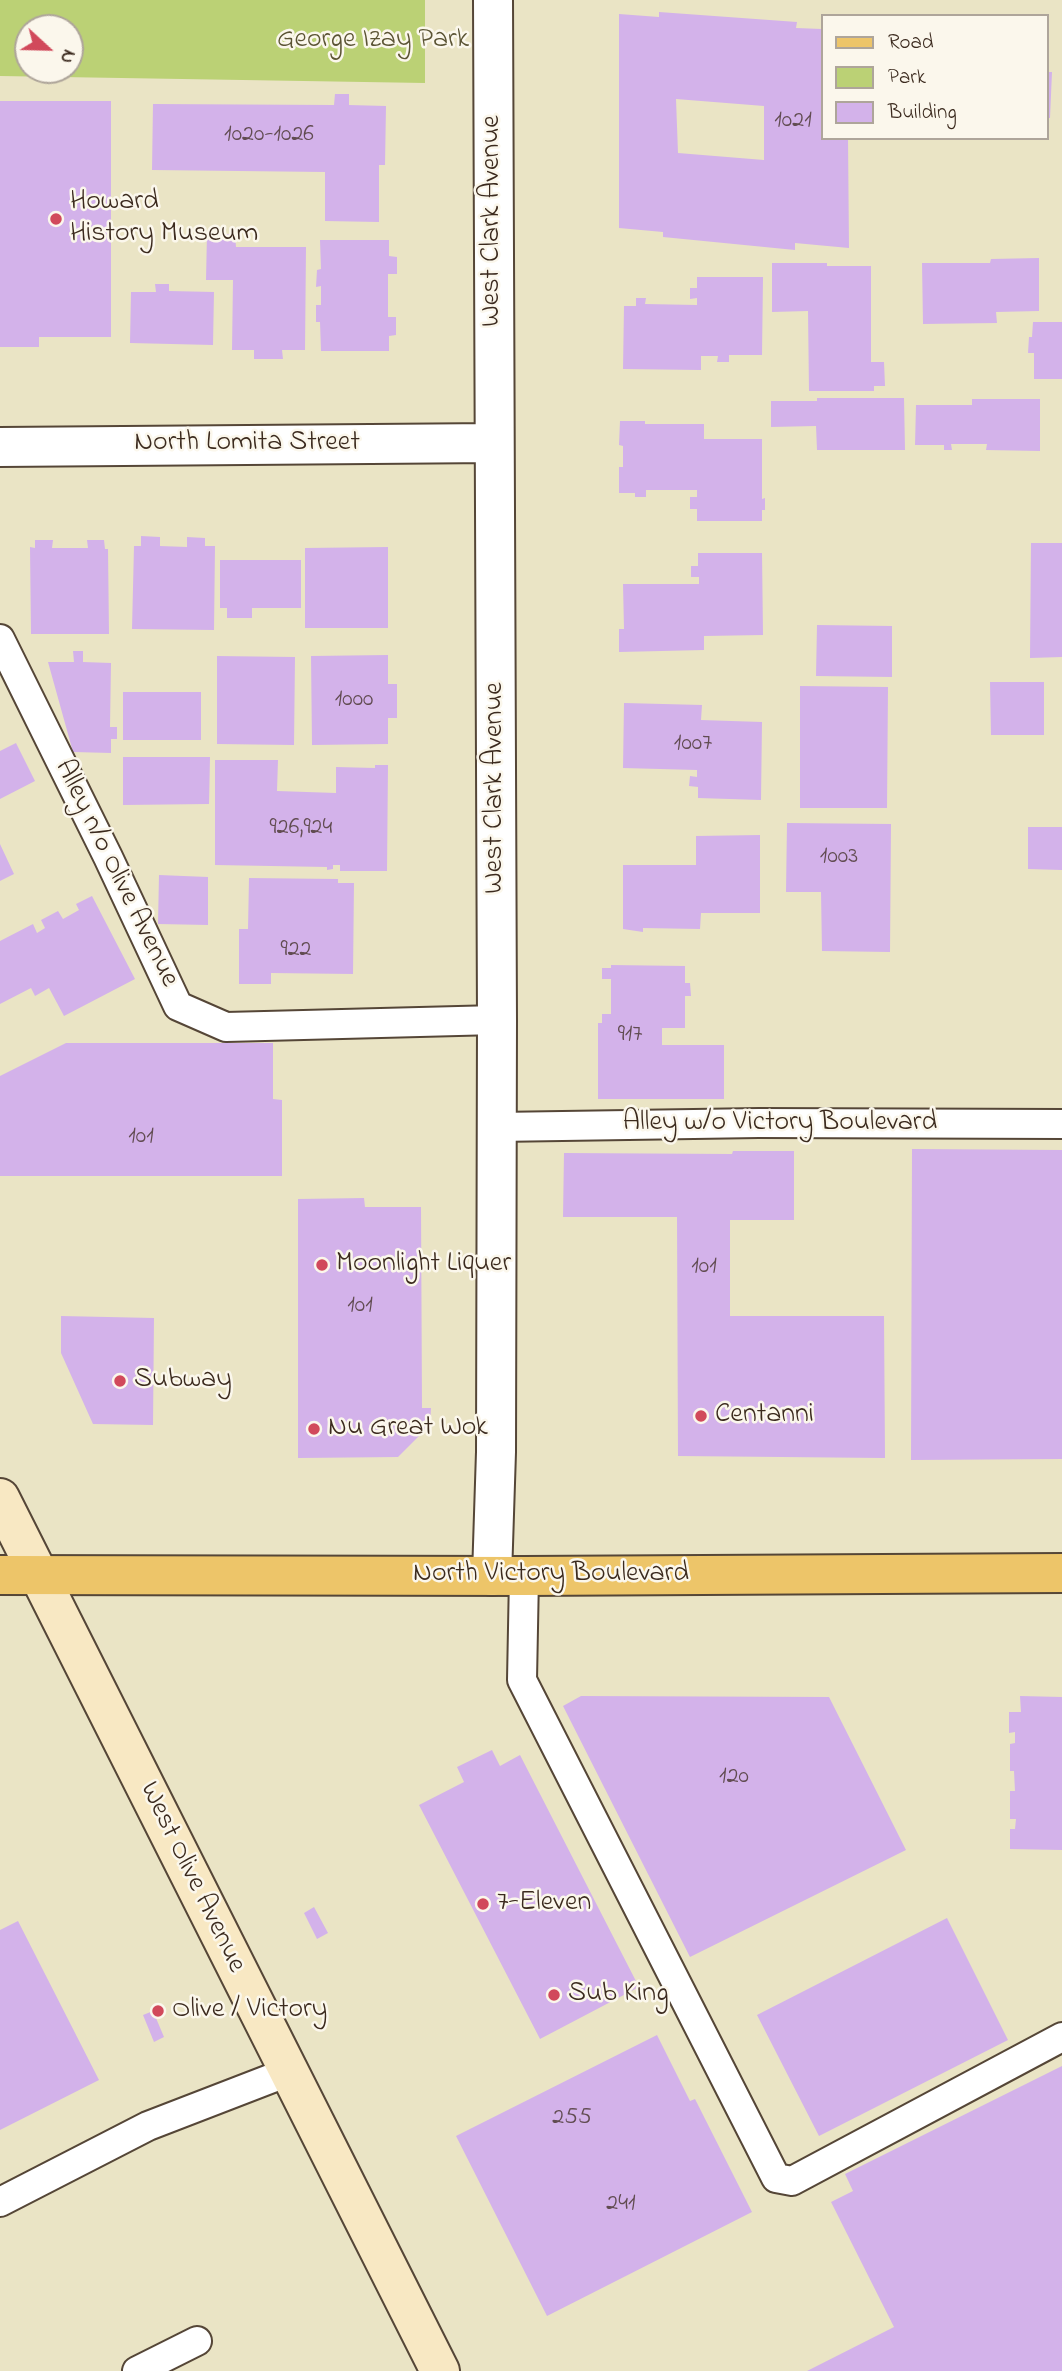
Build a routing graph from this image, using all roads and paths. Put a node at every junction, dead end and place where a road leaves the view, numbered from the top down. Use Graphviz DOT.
graph roads {
  1 [pos="493,0"];
  2 [pos="494,443"];
  3 [pos="0,447"];
  4 [pos="0,639"];
  5 [pos="498,1020"];
  6 [pos="1062,1124"];
  7 [pos="497,1127"];
  8 [pos="0,1498"];
  9 [pos="1062,1573"];
  10 [pos="0,1575"];
  11 [pos="40,1575"];
  12 [pos="508,1576"];
  13 [pos="1062,2037"];
  14 [pos="288,2072"];
  15 [pos="0,2202"];
  16 [pos="197,2340"];
  17 [pos="137,2371"];
  18 [pos="440,2371"];
  1 -- 2 [label="street, West Clark Avenue"];
  2 -- 3 [label="street, North Lomita Street"];
  2 -- 5 [label="street, West Clark Avenue"];
  4 -- 5 [label="lane, Alley n/o Olive Avenue"];
  5 -- 7 [label="street, West Clark Avenue"];
  6 -- 7 [label="lane, Alley w/o Victory Boulevard"];
  7 -- 12 [label="street, West Clark Avenue"];
  8 -- 11 [label="main road, West Olive Avenue"];
  9 -- 12 [label="main road, North Victory Boulevard"];
  10 -- 11 [label="main road, North Victory Boulevard"];
  11 -- 12 [label="main road, North Victory Boulevard"];
  11 -- 14 [label="main road, West Olive Avenue"];
  12 -- 13 [label="lane"];
  14 -- 15 [label="lane"];
  14 -- 18 [label="main road, West Olive Avenue"];
  16 -- 17 [label="lane"];
}
